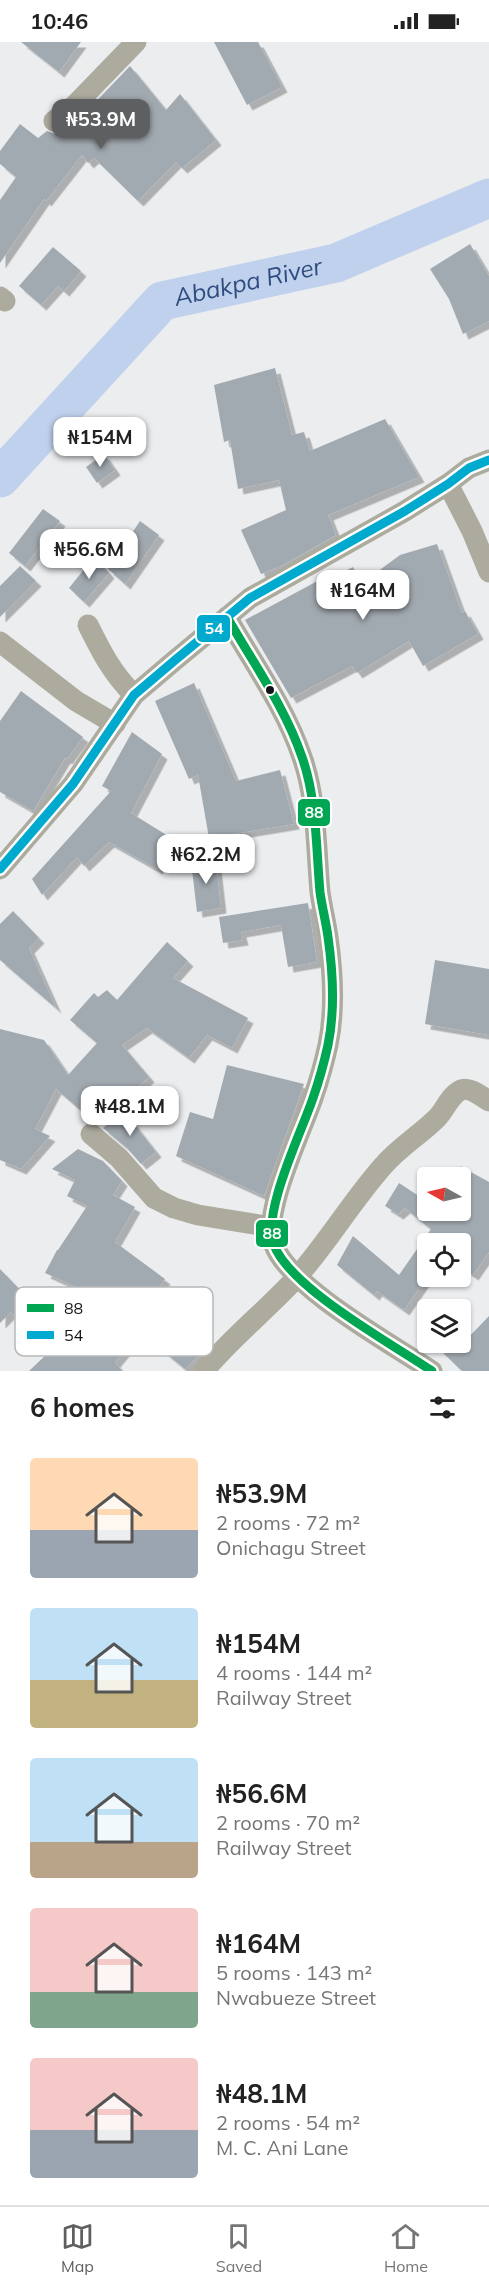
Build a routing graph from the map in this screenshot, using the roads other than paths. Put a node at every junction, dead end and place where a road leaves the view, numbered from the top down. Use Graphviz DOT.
graph roads {
  1 [pos="136,42"];
  2 [pos="54,121"];
  3 [pos="489,460"];
  4 [pos="448,484"];
  5 [pos="489,572"];
  6 [pos="227,617"];
  7 [pos="88,625"];
  8 [pos="0,642"];
  9 [pos="134,695"];
  10 [pos="115,723"];
  11 [pos="0,869"];
  12 [pos="489,1101"];
  13 [pos="91,1134"];
  14 [pos="272,1227"];
  15 [pos="297,1277"];
  16 [pos="204,1371"];
  17 [pos="432,1371"];
  1 -- 2 [label="street"];
  3 -- 4 [label="street"];
  4 -- 5 [label="street"];
  4 -- 6 [label="street"];
  6 -- 9 [label="street"];
  6 -- 14 [label="street"];
  7 -- 9 [label="street"];
  8 -- 10 [label="street"];
  9 -- 10 [label="street"];
  10 -- 11 [label="street"];
  12 -- 15 [label="street"];
  13 -- 14 [label="street"];
  14 -- 15 [label="street"];
  15 -- 16 [label="street"];
  15 -- 17 [label="street"];
}
